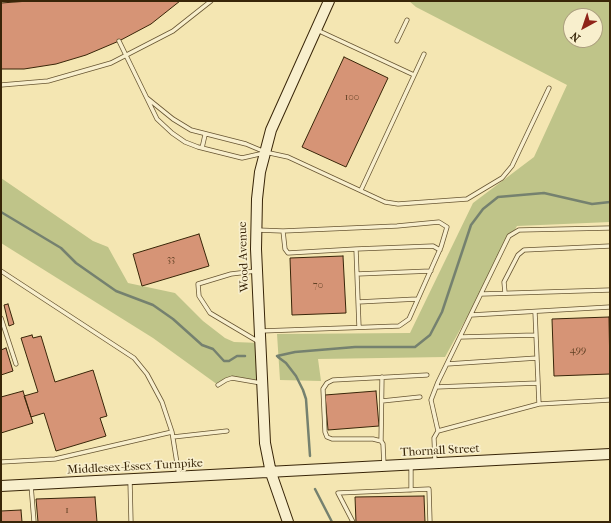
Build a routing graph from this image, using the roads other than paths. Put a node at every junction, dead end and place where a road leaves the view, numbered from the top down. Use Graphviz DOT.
graph roads {
  1 [pos="211,1"];
  2 [pos="329,1"];
  3 [pos="407,20"];
  4 [pos="316,30"];
  5 [pos="118,41"];
  6 [pos="397,41"];
  7 [pos="424,54"];
  8 [pos="126,57"];
  9 [pos="414,76"];
  10 [pos="1,84"];
  11 [pos="549,88"];
  12 [pos="147,98"];
  13 [pos="205,135"];
  14 [pos="202,148"];
  15 [pos="265,152"];
  16 [pos="361,190"];
  17 [pos="610,228"];
  18 [pos="256,230"];
  19 [pos="284,231"];
  20 [pos="610,246"];
  21 [pos="356,249"];
  22 [pos="440,250"];
  23 [pos="430,270"];
  24 [pos="1,271"];
  25 [pos="257,271"];
  26 [pos="357,274"];
  27 [pos="610,290"];
  28 [pos="505,293"];
  29 [pos="482,294"];
  30 [pos="417,299"];
  31 [pos="358,302"];
  32 [pos="610,307"];
  33 [pos="535,312"];
  34 [pos="471,315"];
  35 [pos="1,318"];
  36 [pos="2,326"];
  37 [pos="359,327"];
  38 [pos="260,331"];
  39 [pos="536,335"];
  40 [pos="460,337"];
  41 [pos="260,343"];
  42 [pos="537,358"];
  43 [pos="16,364"];
  44 [pos="447,364"];
  45 [pos="427,374"];
  46 [pos="382,377"];
  47 [pos="262,383"];
  48 [pos="538,383"];
  49 [pos="218,385"];
  50 [pos="436,387"];
  51 [pos="420,396"];
  52 [pos="610,400"];
  53 [pos="382,401"];
  54 [pos="539,404"];
  55 [pos="227,431"];
  56 [pos="438,431"];
  57 [pos="172,432"];
  58 [pos="172,437"];
  59 [pos="381,441"];
  60 [pos="610,454"];
  61 [pos="1,462"];
  62 [pos="435,464"];
  63 [pos="410,466"];
  64 [pos="384,467"];
  65 [pos="270,473"];
  66 [pos="179,478"];
  67 [pos="130,480"];
  68 [pos="31,485"];
  69 [pos="1,486"];
  70 [pos="411,490"];
  71 [pos="34,522"];
  72 [pos="131,522"];
  73 [pos="288,522"];
  74 [pos="353,522"];
  75 [pos="430,522"];
  1 -- 8 [label="lane"];
  2 -- 4 [label="street, Wood Avenue"];
  3 -- 6 [label="lane"];
  4 -- 9 [label="lane"];
  4 -- 15 [label="street, Wood Avenue"];
  5 -- 8 [label="lane"];
  7 -- 9 [label="lane"];
  8 -- 10 [label="lane"];
  8 -- 12 [label="lane"];
  9 -- 16 [label="lane"];
  11 -- 16 [label="lane"];
  12 -- 13 [label="lane"];
  12 -- 14 [label="lane"];
  13 -- 14 [label="lane"];
  13 -- 15 [label="lane"];
  14 -- 15 [label="lane"];
  15 -- 16 [label="lane"];
  15 -- 18 [label="street, Wood Avenue"];
  17 -- 29 [label="lane"];
  18 -- 19 [label="lane"];
  18 -- 25 [label="street, Wood Avenue"];
  19 -- 21 [label="lane"];
  19 -- 22 [label="lane"];
  20 -- 28 [label="lane"];
  21 -- 22 [label="lane"];
  21 -- 26 [label="lane"];
  22 -- 23 [label="lane"];
  23 -- 26 [label="lane"];
  23 -- 30 [label="lane"];
  24 -- 57 [label="lane"];
  25 -- 38 [label="street, Wood Avenue"];
  25 -- 41 [label="lane"];
  26 -- 31 [label="lane"];
  27 -- 28 [label="lane"];
  28 -- 29 [label="lane"];
  29 -- 34 [label="lane"];
  30 -- 31 [label="lane"];
  30 -- 37 [label="lane"];
  31 -- 37 [label="lane"];
  32 -- 33 [label="lane"];
  33 -- 34 [label="lane"];
  33 -- 39 [label="lane"];
  34 -- 40 [label="lane"];
  35 -- 36 [label="lane"];
  36 -- 43 [label="lane"];
  37 -- 38 [label="lane"];
  38 -- 41 [label="street, Wood Avenue"];
  39 -- 40 [label="lane"];
  39 -- 42 [label="lane"];
  40 -- 44 [label="lane"];
  41 -- 47 [label="street, Wood Avenue"];
  42 -- 44 [label="lane"];
  42 -- 48 [label="lane"];
  44 -- 50 [label="lane"];
  45 -- 46 [label="lane"];
  46 -- 53 [label="lane"];
  46 -- 59 [label="lane"];
  47 -- 49 [label="lane"];
  47 -- 65 [label="street, Wood Avenue"];
  48 -- 50 [label="lane"];
  48 -- 54 [label="lane"];
  50 -- 56 [label="lane"];
  51 -- 53 [label="lane"];
  52 -- 54 [label="lane"];
  53 -- 59 [label="lane"];
  54 -- 56 [label="lane"];
  55 -- 58 [label="lane"];
  56 -- 62 [label="lane"];
  57 -- 58 [label="lane"];
  57 -- 61 [label="lane"];
  58 -- 66 [label="lane"];
  59 -- 64 [label="lane"];
  60 -- 62 [label="street, Thornall Street"];
  62 -- 63 [label="street, Thornall Street"];
  63 -- 64 [label="street, Thornall Street"];
  63 -- 70 [label="lane"];
  64 -- 65 [label="street, Thornall Street"];
  65 -- 66 [label="street, Middlesex-Essex Turnpike"];
  65 -- 73 [label="street, Wood Avenue"];
  66 -- 67 [label="street, Middlesex-Essex Turnpike"];
  67 -- 68 [label="street, Middlesex-Essex Turnpike"];
  67 -- 72 [label="lane"];
  68 -- 69 [label="street, Middlesex-Essex Turnpike"];
  68 -- 71 [label="lane"];
  70 -- 74 [label="lane"];
  70 -- 75 [label="lane"];
}
